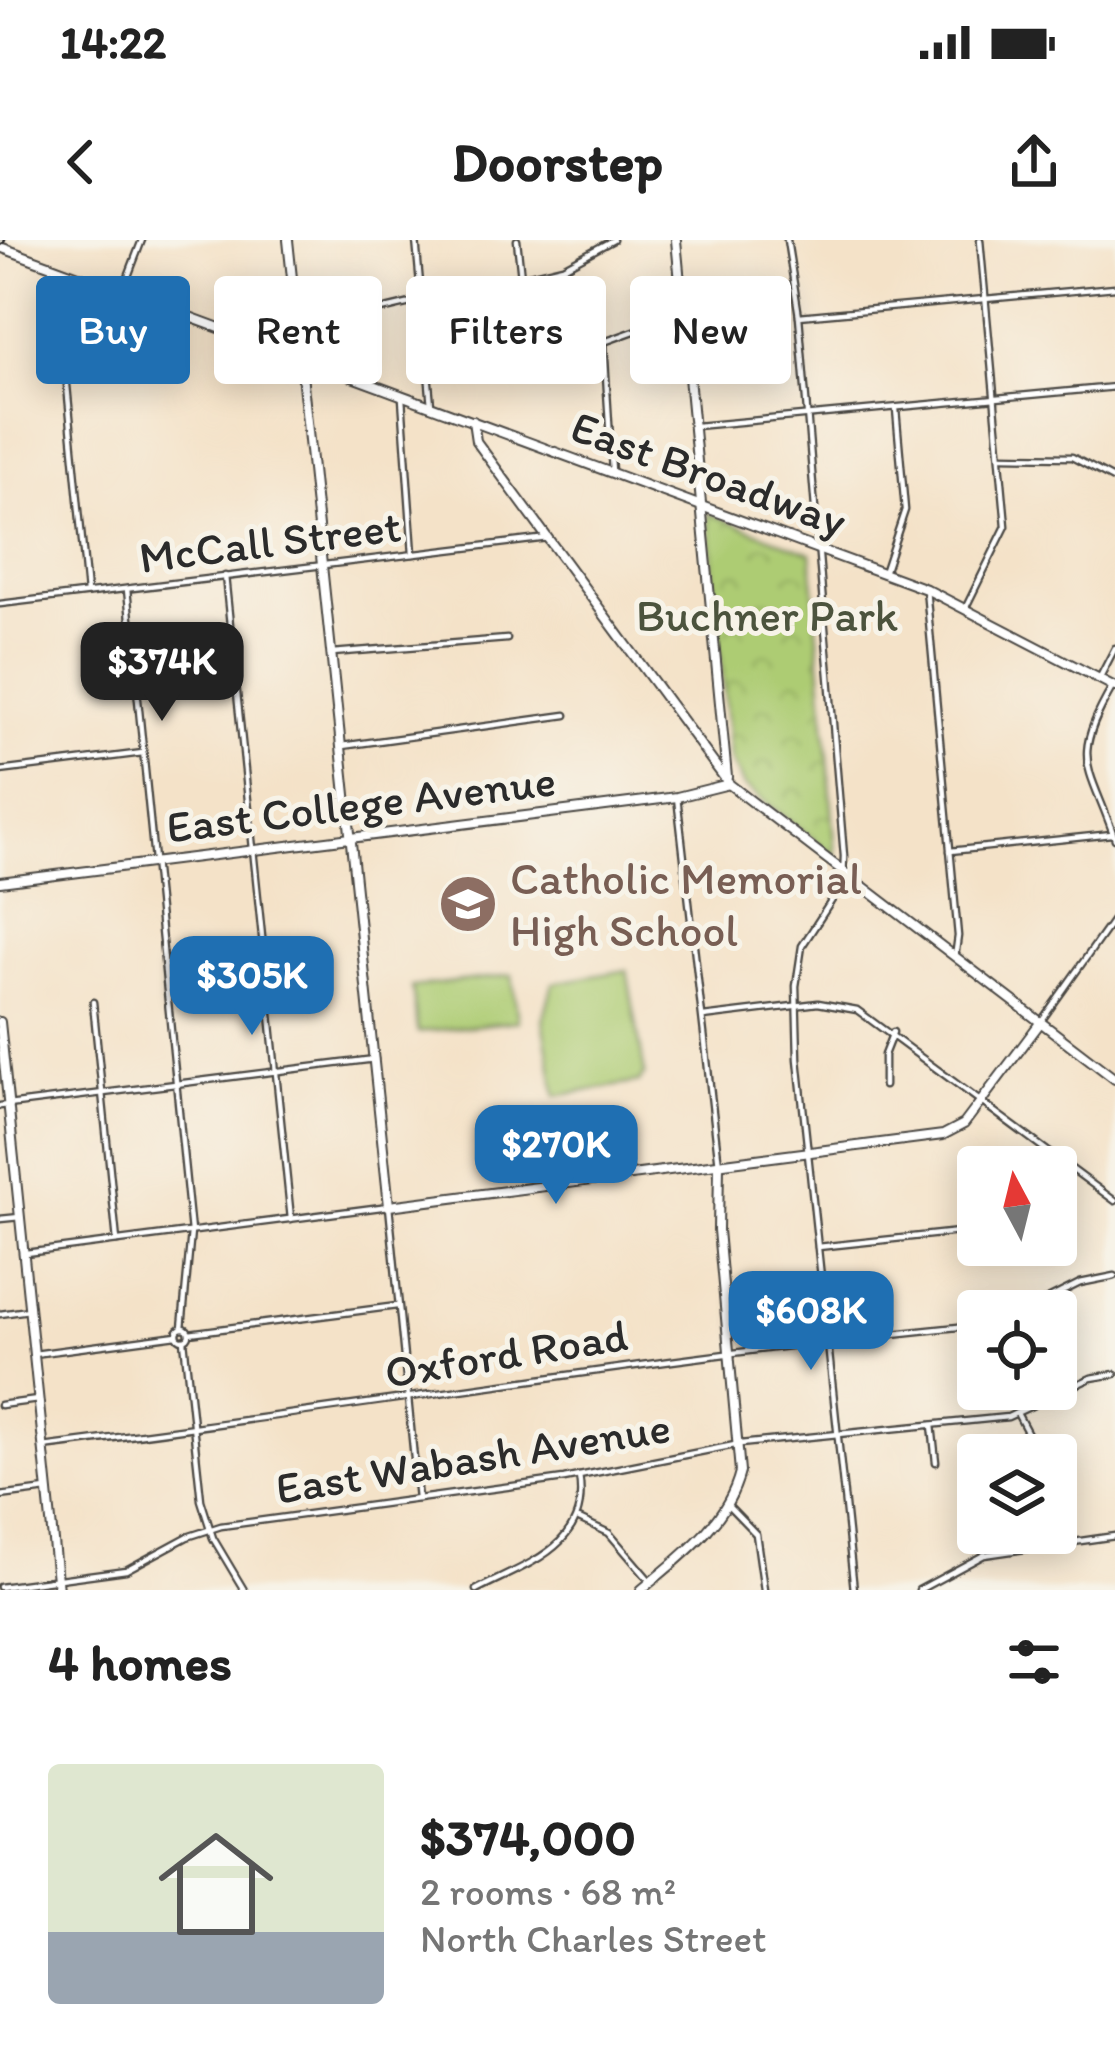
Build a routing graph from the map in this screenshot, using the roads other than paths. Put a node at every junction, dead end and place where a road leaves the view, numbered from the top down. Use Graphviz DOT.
graph roads {
  1 [pos="142,240"];
  2 [pos="288,240"];
  3 [pos="416,240"];
  4 [pos="517,240"];
  5 [pos="613,240"];
  6 [pos="676,240"];
  7 [pos="787,240"];
  8 [pos="980,240"];
  9 [pos="0,247"];
  10 [pos="57,268"];
  11 [pos="79,276"];
  12 [pos="128,276"];
  13 [pos="292,276"];
  14 [pos="420,276"];
  15 [pos="521,276"];
  16 [pos="525,276"];
  17 [pos="680,276"];
  18 [pos="1115,287"];
  19 [pos="986,298"];
  20 [pos="799,316"];
  21 [pos="630,334"];
  22 [pos="304,384"];
  23 [pos="378,384"];
  24 [pos="429,384"];
  25 [pos="690,384"];
  26 [pos="1115,387"];
  27 [pos="403,394"];
  28 [pos="994,398"];
  29 [pos="431,405"];
  30 [pos="896,407"];
  31 [pos="808,415"];
  32 [pos="473,421"];
  33 [pos="694,426"];
  34 [pos="1000,456"];
  35 [pos="612,472"];
  36 [pos="1113,478"];
  37 [pos="700,505"];
  38 [pos="548,538"];
  39 [pos="818,549"];
  40 [pos="412,554"];
  41 [pos="323,563"];
  42 [pos="884,573"];
  43 [pos="225,576"];
  44 [pos="128,589"];
  45 [pos="926,590"];
  46 [pos="87,593"];
  47 [pos="0,604"];
  48 [pos="965,609"];
  49 [pos="507,639"];
  50 [pos="1115,648"];
  51 [pos="332,653"];
  52 [pos="1099,679"];
  53 [pos="1114,686"];
  54 [pos="566,715"];
  55 [pos="720,727"];
  56 [pos="695,739"];
  57 [pos="342,746"];
  58 [pos="144,753"];
  59 [pos="0,771"];
  60 [pos="729,784"];
  61 [pos="677,797"];
  62 [pos="1114,837"];
  63 [pos="352,838"];
  64 [pos="950,850"];
  65 [pos="254,851"];
  66 [pos="156,863"];
  67 [pos="843,875"];
  68 [pos="0,882"];
  69 [pos="1115,917"];
  70 [pos="955,958"];
  71 [pos="93,1002"];
  72 [pos="798,1005"];
  73 [pos="703,1017"];
  74 [pos="0,1022"];
  75 [pos="1040,1023"];
  76 [pos="893,1032"];
  77 [pos="376,1059"];
  78 [pos="275,1072"];
  79 [pos="1115,1079"];
  80 [pos="177,1084"];
  81 [pos="884,1086"];
  82 [pos="102,1094"];
  83 [pos="983,1100"];
  84 [pos="4,1106"];
  85 [pos="1044,1146"];
  86 [pos="808,1153"];
  87 [pos="719,1165"];
  88 [pos="1077,1172"];
  89 [pos="1115,1201"];
  90 [pos="388,1206"];
  91 [pos="20,1217"];
  92 [pos="0,1219"];
  93 [pos="291,1219"];
  94 [pos="191,1232"];
  95 [pos="957,1232"];
  96 [pos="118,1241"];
  97 [pos="818,1246"];
  98 [pos="24,1254"];
  99 [pos="1115,1276"];
  100 [pos="1066,1290"];
  101 [pos="399,1306"];
  102 [pos="29,1310"];
  103 [pos="0,1313"];
  104 [pos="957,1327"];
  105 [pos="182,1328"];
  106 [pos="177,1335"];
  107 [pos="187,1337"];
  108 [pos="827,1340"];
  109 [pos="730,1350"];
  110 [pos="34,1354"];
  111 [pos="1115,1374"];
  112 [pos="38,1400"];
  113 [pos="408,1400"];
  114 [pos="0,1405"];
  115 [pos="1018,1414"];
  116 [pos="932,1425"];
  117 [pos="193,1427"];
  118 [pos="1028,1434"];
  119 [pos="837,1435"];
  120 [pos="740,1444"];
  121 [pos="43,1447"];
  122 [pos="936,1462"];
  123 [pos="579,1476"];
  124 [pos="47,1490"];
  125 [pos="0,1496"];
  126 [pos="418,1499"];
  127 [pos="726,1503"];
  128 [pos="579,1519"];
  129 [pos="209,1528"];
  130 [pos="1115,1536"];
  131 [pos="650,1582"];
  132 [pos="57,1585"];
  133 [pos="0,1587"];
  134 [pos="244,1590"];
  135 [pos="476,1590"];
  136 [pos="640,1590"];
  137 [pos="764,1590"];
  138 [pos="854,1590"];
  139 [pos="919,1590"];
  1 -- 12 [label="street"];
  2 -- 13 [label="street"];
  3 -- 14 [label="street"];
  4 -- 15 [label="street"];
  5 -- 16 [label="street"];
  6 -- 17 [label="street"];
  7 -- 20 [label="street"];
  8 -- 19 [label="street"];
  9 -- 10 [label="street, East Broadway"];
  10 -- 11 [label="street, East Broadway"];
  10 -- 46 [label="street"];
  18 -- 19 [label="street"];
  19 -- 20 [label="street"];
  19 -- 28 [label="street"];
  20 -- 31 [label="street"];
  21 -- 35 [label="street"];
  22 -- 41 [label="street"];
  23 -- 27 [label="street, East Broadway"];
  24 -- 29 [label="street"];
  25 -- 33 [label="street"];
  26 -- 28 [label="street"];
  27 -- 29 [label="street, East Broadway"];
  27 -- 40 [label="street"];
  28 -- 30 [label="street"];
  28 -- 34 [label="street"];
  29 -- 32 [label="street, East Broadway"];
  30 -- 31 [label="street"];
  30 -- 42 [label="street"];
  31 -- 33 [label="street"];
  31 -- 39 [label="street"];
  32 -- 35 [label="street, East Broadway"];
  32 -- 38 [label="street"];
  33 -- 37 [label="street"];
  34 -- 36 [label="street"];
  34 -- 48 [label="street"];
  35 -- 37 [label="street, East Broadway"];
  37 -- 39 [label="street, East Broadway"];
  37 -- 55 [label="street"];
  38 -- 40 [label="street, McCall Street"];
  38 -- 56 [label="street"];
  39 -- 42 [label="street, East Broadway"];
  39 -- 67 [label="street"];
  40 -- 41 [label="street, McCall Street"];
  41 -- 43 [label="street, McCall Street"];
  41 -- 51 [label="street"];
  42 -- 45 [label="street, East Broadway"];
  43 -- 44 [label="street, McCall Street"];
  43 -- 65 [label="street"];
  44 -- 46 [label="street, McCall Street"];
  44 -- 58 [label="street"];
  45 -- 48 [label="street, East Broadway"];
  45 -- 64 [label="street"];
  46 -- 47 [label="street, McCall Street"];
  48 -- 52 [label="street, East Broadway"];
  49 -- 51 [label="street"];
  50 -- 52 [label="street"];
  51 -- 57 [label="street"];
  52 -- 53 [label="street, East Broadway"];
  53 -- 62 [label="street"];
  54 -- 57 [label="street"];
  55 -- 56 [label="street"];
  55 -- 60 [label="street"];
  56 -- 60 [label="street"];
  57 -- 63 [label="street"];
  58 -- 59 [label="street"];
  58 -- 66 [label="street"];
  60 -- 61 [label="street, East College Avenue"];
  60 -- 67 [label="street"];
  61 -- 63 [label="street, East College Avenue"];
  61 -- 73 [label="street"];
  62 -- 64 [label="street"];
  63 -- 65 [label="street, East College Avenue"];
  63 -- 77 [label="street"];
  64 -- 70 [label="street"];
  65 -- 66 [label="street, East College Avenue"];
  65 -- 78 [label="street"];
  66 -- 68 [label="street, East College Avenue"];
  66 -- 80 [label="street"];
  67 -- 70 [label="street"];
  67 -- 72 [label="street"];
  69 -- 75 [label="street"];
  70 -- 75 [label="street"];
  71 -- 82 [label="street"];
  72 -- 73 [label="street"];
  72 -- 76 [label="street"];
  72 -- 86 [label="street"];
  73 -- 87 [label="street"];
  74 -- 84 [label="street"];
  75 -- 79 [label="street"];
  75 -- 83 [label="street"];
  76 -- 81 [label="street"];
  76 -- 83 [label="street"];
  77 -- 78 [label="street"];
  77 -- 90 [label="street"];
  78 -- 80 [label="street"];
  78 -- 93 [label="street"];
  80 -- 82 [label="street"];
  80 -- 94 [label="street"];
  82 -- 84 [label="street"];
  82 -- 96 [label="street"];
  83 -- 85 [label="street"];
  83 -- 86 [label="street"];
  84 -- 91 [label="street"];
  86 -- 87 [label="street"];
  86 -- 97 [label="street"];
  87 -- 90 [label="street"];
  87 -- 109 [label="street"];
  88 -- 89 [label="street"];
  90 -- 93 [label="street"];
  90 -- 101 [label="street"];
  91 -- 92 [label="street"];
  91 -- 98 [label="street"];
  93 -- 94 [label="street"];
  94 -- 96 [label="street"];
  94 -- 105 [label="street"];
  95 -- 97 [label="street"];
  96 -- 98 [label="street"];
  97 -- 108 [label="street"];
  98 -- 102 [label="street"];
  99 -- 100 [label="street"];
  101 -- 107 [label="street"];
  101 -- 113 [label="street"];
  102 -- 103 [label="street"];
  102 -- 110 [label="street"];
  104 -- 108 [label="street, Oxford Road"];
  105 -- 106 [label="street"];
  105 -- 107 [label="street"];
  106 -- 107 [label="street"];
  106 -- 110 [label="street"];
  107 -- 117 [label="street"];
  108 -- 109 [label="street, Oxford Road"];
  108 -- 119 [label="street"];
  109 -- 113 [label="street, Oxford Road"];
  109 -- 120 [label="street"];
  110 -- 112 [label="street"];
  111 -- 115 [label="street, East Wabash Avenue"];
  112 -- 114 [label="street"];
  112 -- 121 [label="street"];
  113 -- 117 [label="street, Oxford Road"];
  113 -- 126 [label="street"];
  115 -- 116 [label="street, East Wabash Avenue"];
  115 -- 118 [label="street"];
  116 -- 119 [label="street, East Wabash Avenue"];
  116 -- 122 [label="street"];
  117 -- 121 [label="street, Oxford Road"];
  117 -- 129 [label="street"];
  119 -- 120 [label="street, East Wabash Avenue"];
  119 -- 138 [label="street"];
  120 -- 123 [label="street, East Wabash Avenue"];
  120 -- 127 [label="street"];
  121 -- 124 [label="street"];
  123 -- 126 [label="street, East Wabash Avenue"];
  123 -- 128 [label="street"];
  124 -- 125 [label="street"];
  124 -- 132 [label="street"];
  126 -- 129 [label="street, East Wabash Avenue"];
  127 -- 131 [label="street"];
  127 -- 137 [label="street"];
  128 -- 131 [label="street"];
  128 -- 135 [label="street"];
  129 -- 132 [label="street, East Wabash Avenue"];
  129 -- 134 [label="street"];
  130 -- 139 [label="street"];
  131 -- 136 [label="street"];
  132 -- 133 [label="street, East Wabash Avenue"];
}
